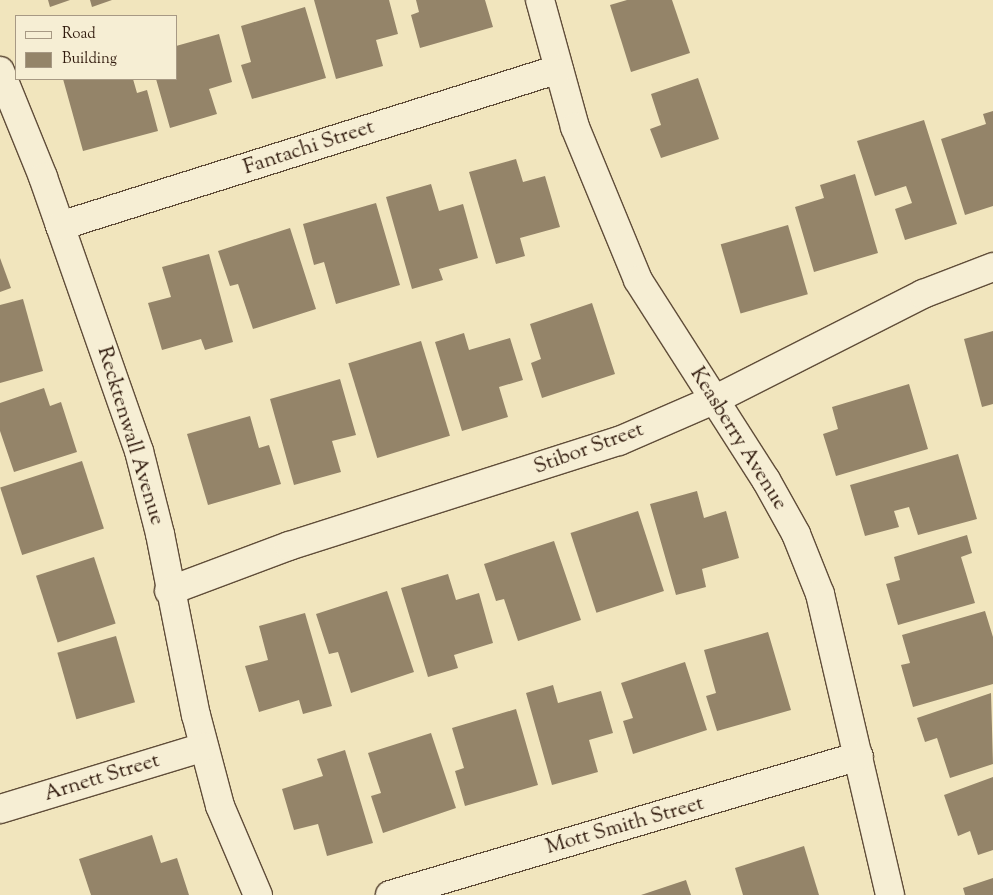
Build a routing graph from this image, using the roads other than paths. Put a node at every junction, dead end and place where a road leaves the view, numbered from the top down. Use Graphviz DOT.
graph roads {
  1 [pos="540,0"];
  2 [pos="559,69"];
  3 [pos="0,71"];
  4 [pos="60,226"];
  5 [pos="993,268"];
  6 [pos="713,399"];
  7 [pos="170,592"];
  8 [pos="204,747"];
  9 [pos="859,756"];
  10 [pos="0,809"];
  11 [pos="258,895"];
  12 [pos="390,895"];
  13 [pos="890,895"];
  1 -- 2 [label="street, Keasberry Avenue"];
  2 -- 4 [label="street, Fantachi Street"];
  2 -- 6 [label="street, Keasberry Avenue"];
  3 -- 4 [label="street, Recktenwall Avenue"];
  4 -- 7 [label="street, Recktenwall Avenue"];
  5 -- 6 [label="street, Stibor Street"];
  6 -- 7 [label="street, Stibor Street"];
  6 -- 9 [label="street, Keasberry Avenue"];
  7 -- 8 [label="street, Recktenwall Avenue"];
  8 -- 10 [label="street, Arnett Street"];
  8 -- 11 [label="street, Recktenwall Avenue"];
  9 -- 12 [label="street, Mott Smith Street"];
  9 -- 13 [label="street, Keasberry Avenue"];
}
